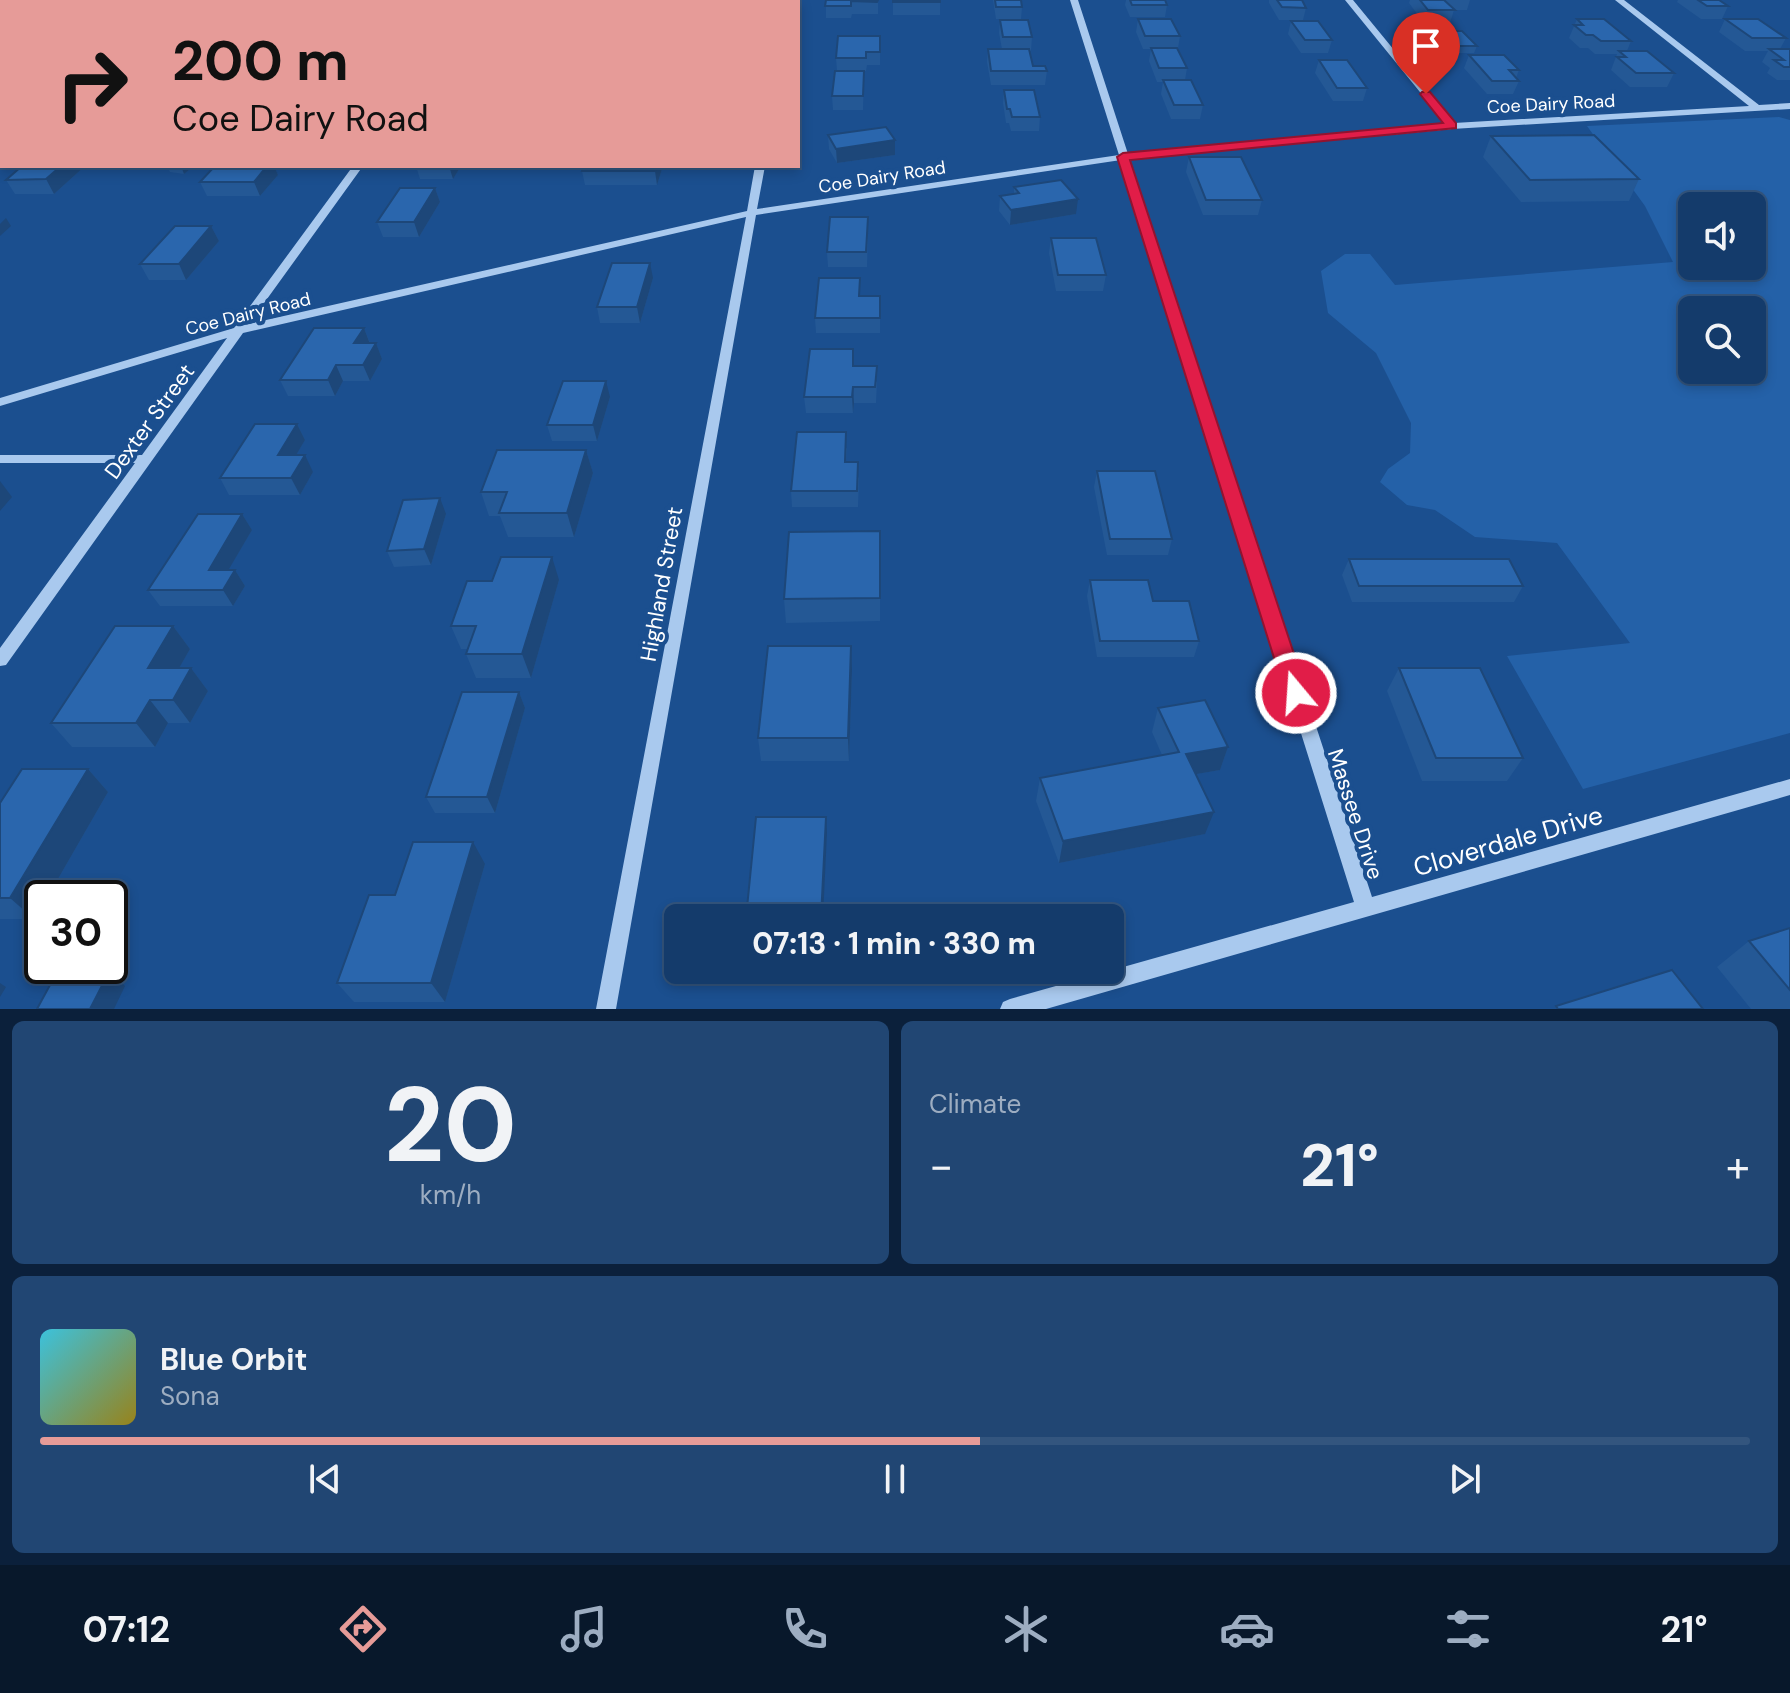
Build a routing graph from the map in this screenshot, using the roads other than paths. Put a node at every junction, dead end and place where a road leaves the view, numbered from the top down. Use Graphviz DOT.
graph roads {
  1 [pos="1074,0"];
  2 [pos="1349,0"];
  3 [pos="1619,0"];
  4 [pos="1790,106"];
  5 [pos="1757,108"];
  6 [pos="1452,126"];
  7 [pos="1123,157"];
  8 [pos="357,168"];
  9 [pos="760,168"];
  10 [pos="751,213"];
  11 [pos="240,330"];
  12 [pos="0,402"];
  13 [pos="0,459"];
  14 [pos="146,459"];
  15 [pos="0,660"];
  16 [pos="1790,787"];
  17 [pos="1366,909"];
  18 [pos="606,1009"];
  19 [pos="1010,1009"];
  1 -- 7 [label="street, Massee Drive"];
  2 -- 6 [label="street"];
  3 -- 5 [label="street"];
  4 -- 5 [label="street, Coe Dairy Road"];
  5 -- 6 [label="street, Coe Dairy Road"];
  6 -- 7 [label="street, Coe Dairy Road"];
  7 -- 10 [label="street, Coe Dairy Road"];
  7 -- 17 [label="street, Massee Drive"];
  8 -- 11 [label="street, Dexter Street"];
  9 -- 10 [label="street, Highland Street"];
  10 -- 11 [label="street, Coe Dairy Road"];
  10 -- 18 [label="street, Highland Street"];
  11 -- 12 [label="street, Coe Dairy Road"];
  11 -- 14 [label="street, Dexter Street"];
  13 -- 14 [label="street"];
  14 -- 15 [label="street, Dexter Street"];
  16 -- 17 [label="street, Cloverdale Drive"];
  17 -- 19 [label="street, Cloverdale Drive"];
}
